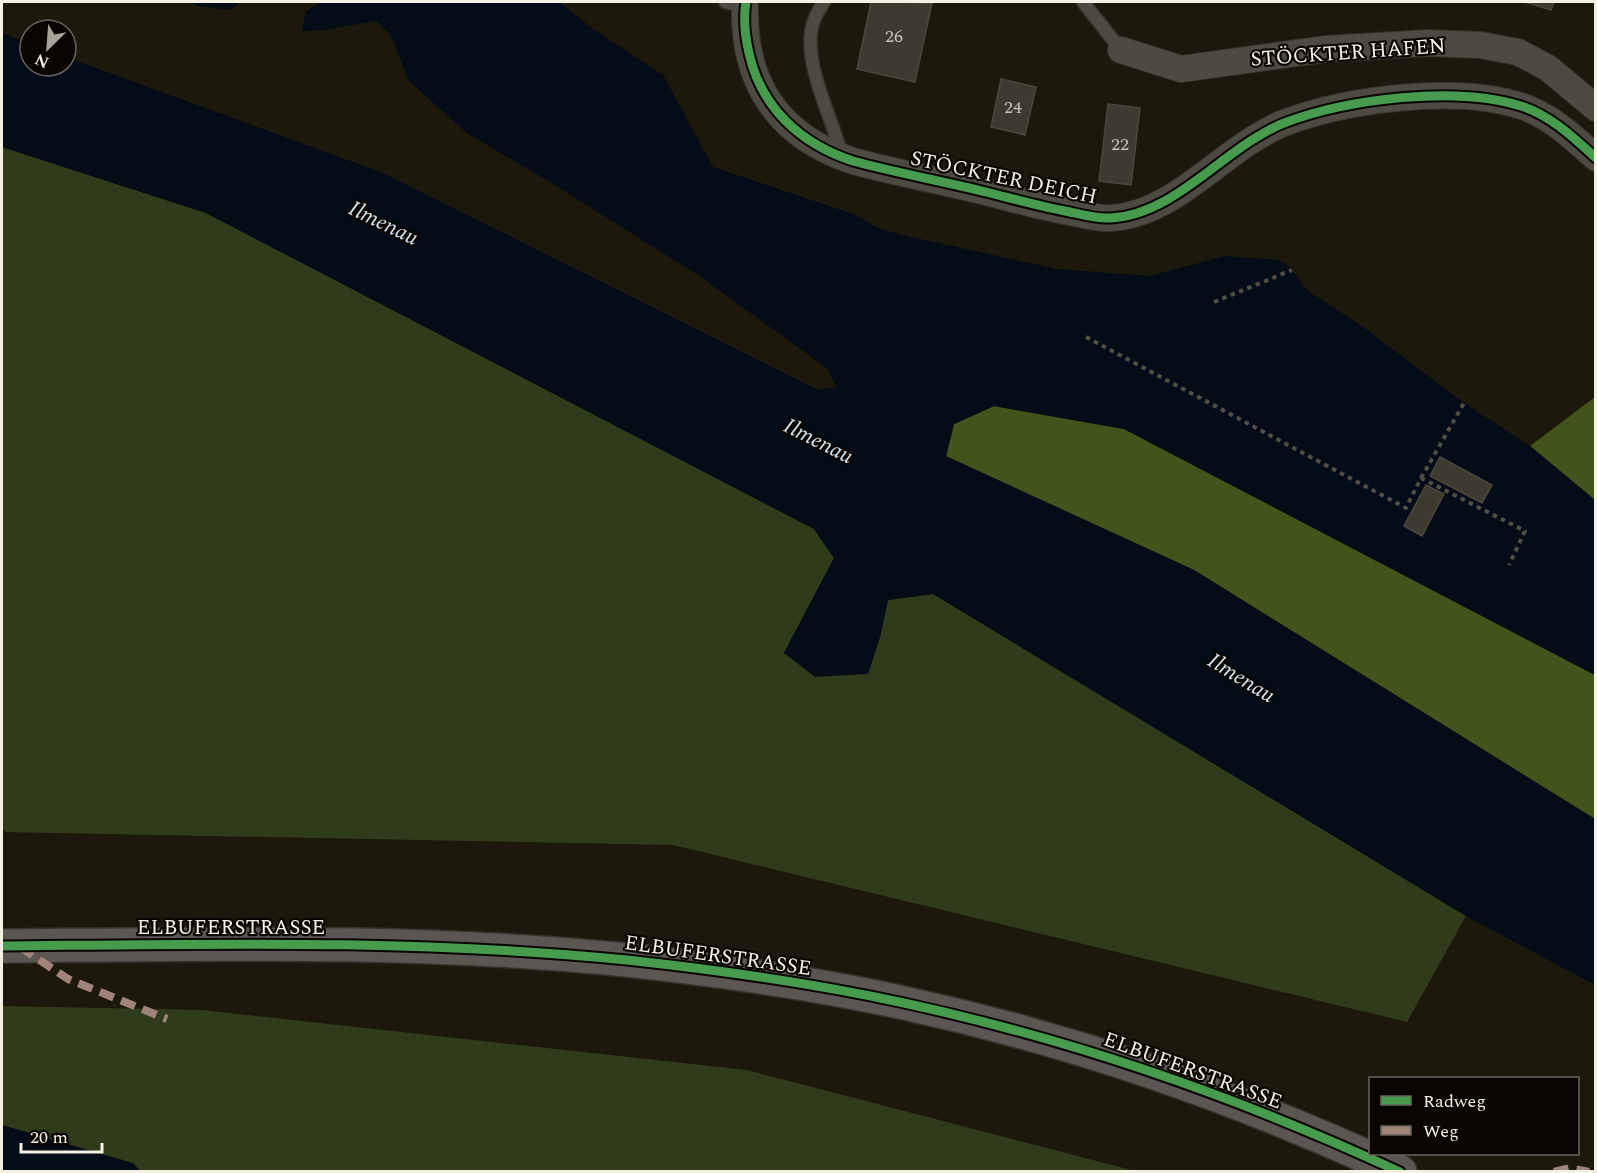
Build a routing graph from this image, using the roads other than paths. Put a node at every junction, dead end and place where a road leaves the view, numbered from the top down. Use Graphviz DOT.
graph roads {
  1 [pos="824,2"];
  2 [pos="1083,2"];
  3 [pos="735,4"];
  4 [pos="1120,50"];
  5 [pos="1596,108"];
  6 [pos="843,158"];
  7 [pos="1596,158"];
  8 [pos="2,946"];
  9 [pos="1400,1172"];
  1 -- 6 [label="lane"];
  2 -- 4 [label="lane"];
  3 -- 6 [label="street, STÖCKTER DEICH"];
  4 -- 5 [label="street, STÖCKTER HAFEN"];
  6 -- 7 [label="street, STÖCKTER DEICH"];
  8 -- 9 [label="street, ELBUFERSTRASSE"];
}
